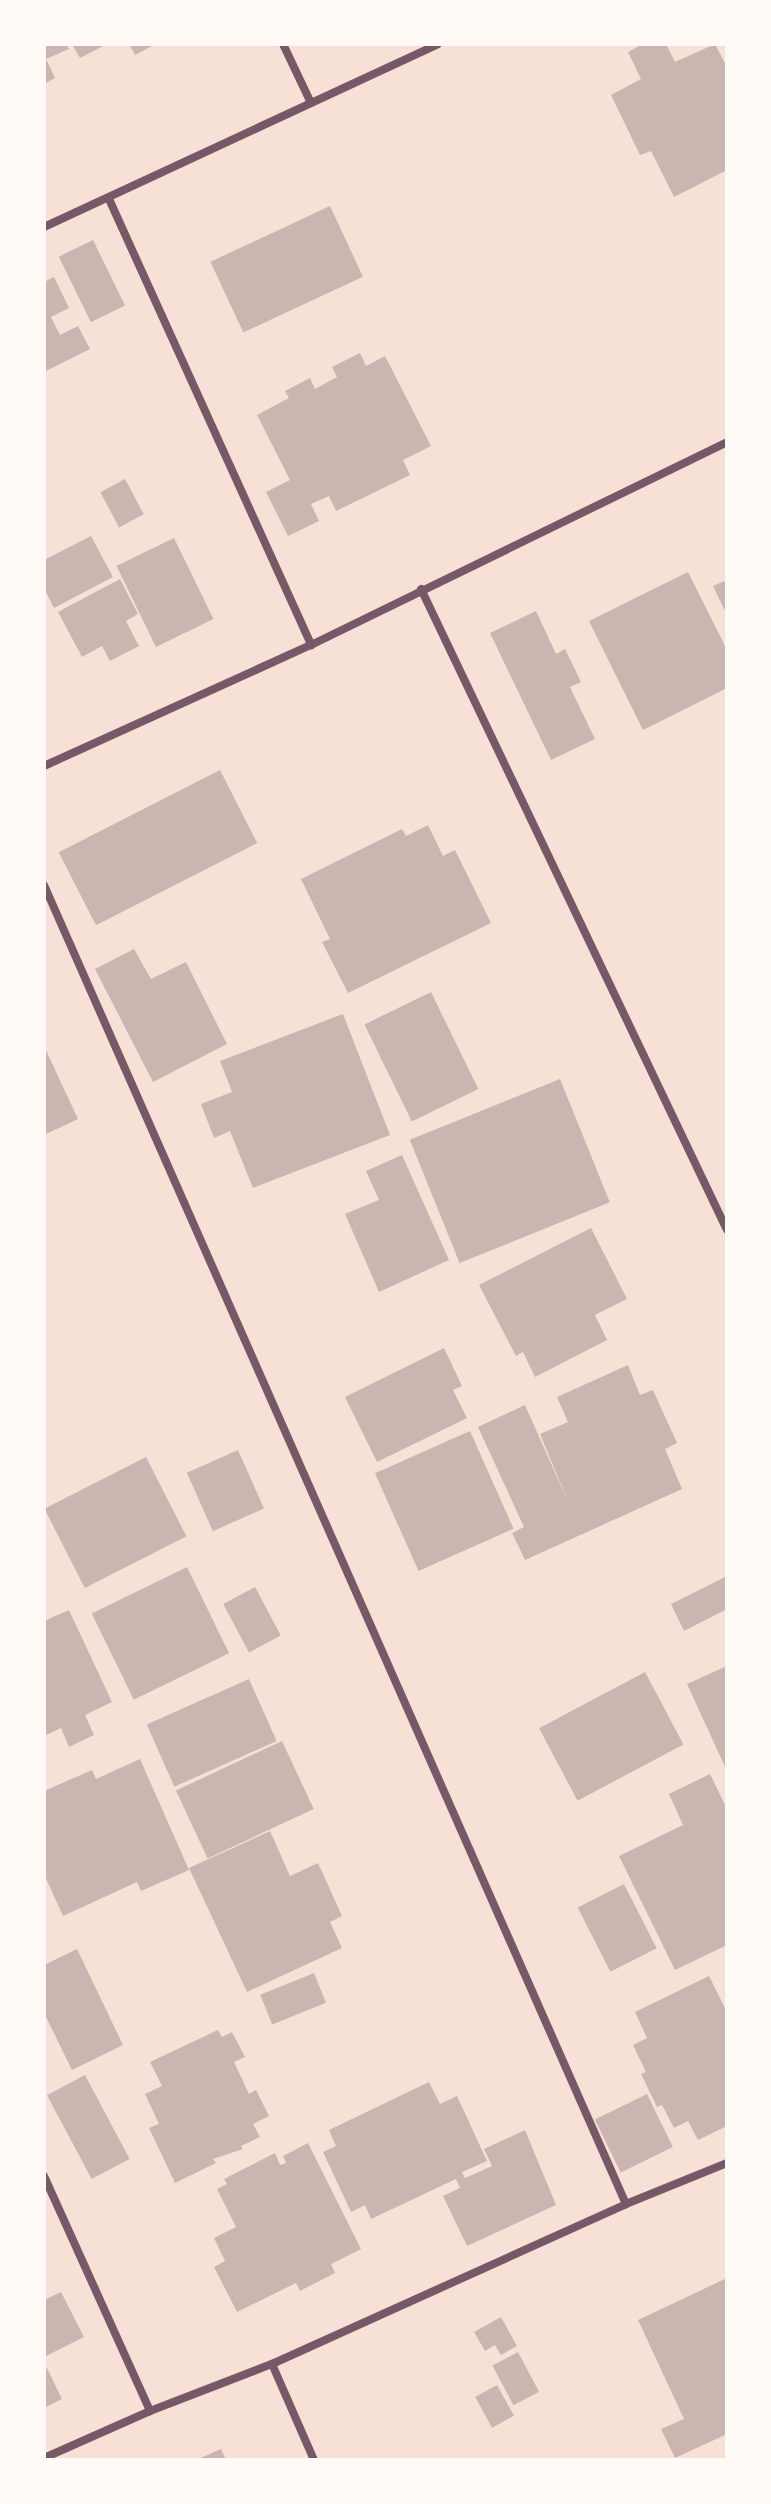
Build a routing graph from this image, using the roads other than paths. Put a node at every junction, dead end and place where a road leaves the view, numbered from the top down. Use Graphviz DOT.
graph roads {
  1 [pos="283,44"];
  2 [pos="438,44"];
  3 [pos="311,103"];
  4 [pos="109,199"];
  5 [pos="44,227"];
  6 [pos="727,442"];
  7 [pos="421,589"];
  8 [pos="311,645"];
  9 [pos="44,766"];
  10 [pos="44,885"];
  11 [pos="727,1230"];
  12 [pos="727,2163"];
  13 [pos="44,2176"];
  14 [pos="626,2204"];
  15 [pos="272,2364"];
  16 [pos="150,2411"];
  17 [pos="44,2458"];
  18 [pos="314,2460"];
  1 -- 3 [label="street"];
  2 -- 3 [label="street"];
  3 -- 4 [label="street"];
  4 -- 5 [label="street"];
  4 -- 8 [label="street"];
  6 -- 7 [label="street"];
  7 -- 8 [label="street"];
  7 -- 11 [label="street"];
  8 -- 9 [label="street"];
  10 -- 14 [label="street"];
  12 -- 14 [label="street"];
  13 -- 16 [label="street"];
  14 -- 15 [label="street"];
  15 -- 16 [label="street"];
  15 -- 18 [label="street"];
  16 -- 17 [label="street"];
}
